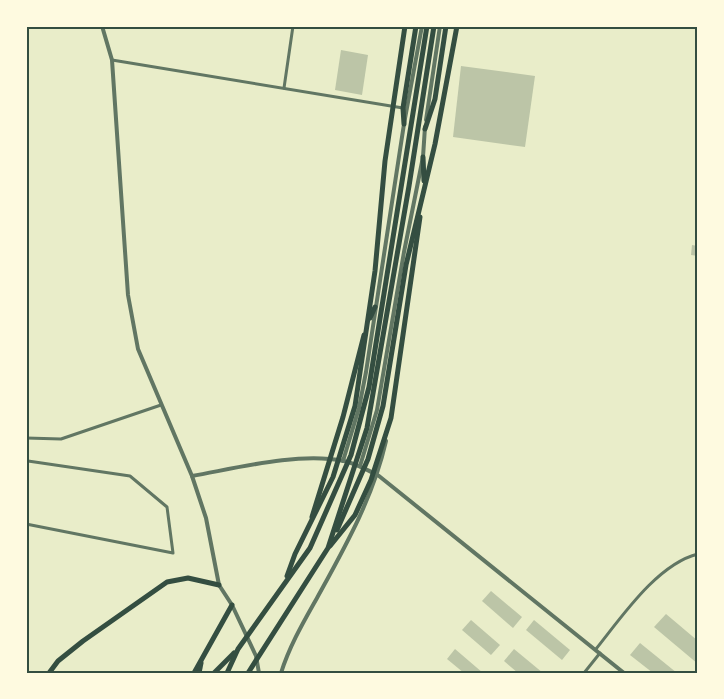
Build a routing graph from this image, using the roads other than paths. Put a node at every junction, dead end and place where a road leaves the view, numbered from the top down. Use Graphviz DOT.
graph roads {
  1 [pos="102,26"];
  2 [pos="293,26"];
  3 [pos="405,26"];
  4 [pos="416,26"];
  5 [pos="422,26"];
  6 [pos="427,26"];
  7 [pos="434,26"];
  8 [pos="440,26"];
  9 [pos="457,26"];
  10 [pos="446,28"];
  11 [pos="112,60"];
  12 [pos="284,88"];
  13 [pos="402,108"];
  14 [pos="404,124"];
  15 [pos="424,129"];
  16 [pos="423,157"];
  17 [pos="374,307"];
  18 [pos="162,405"];
  19 [pos="391,418"];
  20 [pos="26,438"];
  21 [pos="343,461"];
  22 [pos="26,466"];
  23 [pos="360,466"];
  24 [pos="192,476"];
  25 [pos="26,524"];
  26 [pos="306,534"];
  27 [pos="328,548"];
  28 [pos="698,554"];
  29 [pos="286,581"];
  30 [pos="219,585"];
  31 [pos="232,605"];
  32 [pos="238,649"];
  33 [pos="596,649"];
  34 [pos="600,653"];
  35 [pos="202,663"];
  36 [pos="49,673"];
  37 [pos="194,673"];
  38 [pos="199,673"];
  39 [pos="214,673"];
  40 [pos="227,673"];
  41 [pos="248,673"];
  42 [pos="259,673"];
  43 [pos="281,673"];
  44 [pos="584,673"];
  45 [pos="624,673"];
  1 -- 11 [label="street"];
  2 -- 12 [label="street"];
  3 -- 26 [label="main road"];
  4 -- 13 [label="main road"];
  5 -- 14 [label="street"];
  6 -- 29 [label="main road"];
  7 -- 27 [label="main road"];
  8 -- 15 [label="street"];
  9 -- 27 [label="main road"];
  10 -- 15 [label="main road"];
  11 -- 12 [label="street"];
  11 -- 18 [label="street"];
  12 -- 13 [label="street"];
  13 -- 14 [label="main road"];
  14 -- 17 [label="street"];
  15 -- 16 [label="street"];
  16 -- 19 [label="main road"];
  16 -- 23 [label="street"];
  17 -- 21 [label="street"];
  17 -- 26 [label="main road"];
  18 -- 20 [label="street"];
  18 -- 24 [label="street"];
  19 -- 27 [label="main road"];
  19 -- 43 [label="street"];
  21 -- 23 [label="street"];
  21 -- 24 [label="street"];
  22 -- 25 [label="street"];
  23 -- 33 [label="street"];
  24 -- 30 [label="street"];
  26 -- 29 [label="main road"];
  27 -- 41 [label="main road"];
  28 -- 33 [label="street"];
  29 -- 32 [label="main road"];
  30 -- 31 [label="street"];
  30 -- 36 [label="main road"];
  31 -- 35 [label="main road"];
  31 -- 42 [label="street"];
  32 -- 39 [label="main road"];
  32 -- 40 [label="main road"];
  33 -- 34 [label="street"];
  34 -- 44 [label="street"];
  34 -- 45 [label="street"];
  35 -- 37 [label="main road"];
  35 -- 38 [label="main road"];
}
